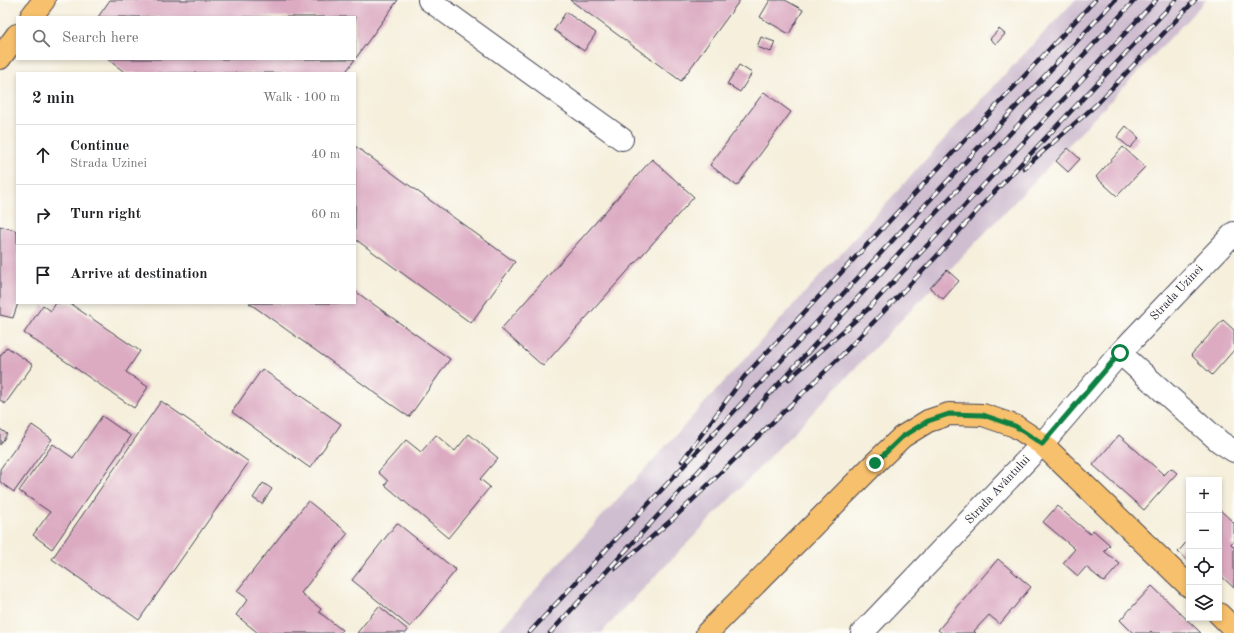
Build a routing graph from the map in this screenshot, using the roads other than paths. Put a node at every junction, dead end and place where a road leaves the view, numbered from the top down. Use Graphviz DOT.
graph roads {
  1 [pos="44,0"];
  2 [pos="429,0"];
  3 [pos="32,16"];
  4 [pos="16,36"];
  5 [pos="0,58"];
  6 [pos="622,139"];
  7 [pos="1234,233"];
  8 [pos="1120,353"];
  9 [pos="1042,444"];
  10 [pos="1234,452"];
  11 [pos="1188,585"];
  12 [pos="1222,617"];
  13 [pos="1234,628"];
  14 [pos="707,633"];
  15 [pos="862,633"];
  1 -- 3 [label="main road"];
  2 -- 6 [label="street"];
  4 -- 5 [label="main road"];
  7 -- 8 [label="street, Strada Uzinei"];
  8 -- 9 [label="street, Strada Uzinei"];
  8 -- 10 [label="street"];
  9 -- 11 [label="main road"];
  9 -- 14 [label="main road"];
  9 -- 15 [label="street, Strada Avântului"];
  12 -- 13 [label="main road"];
}
